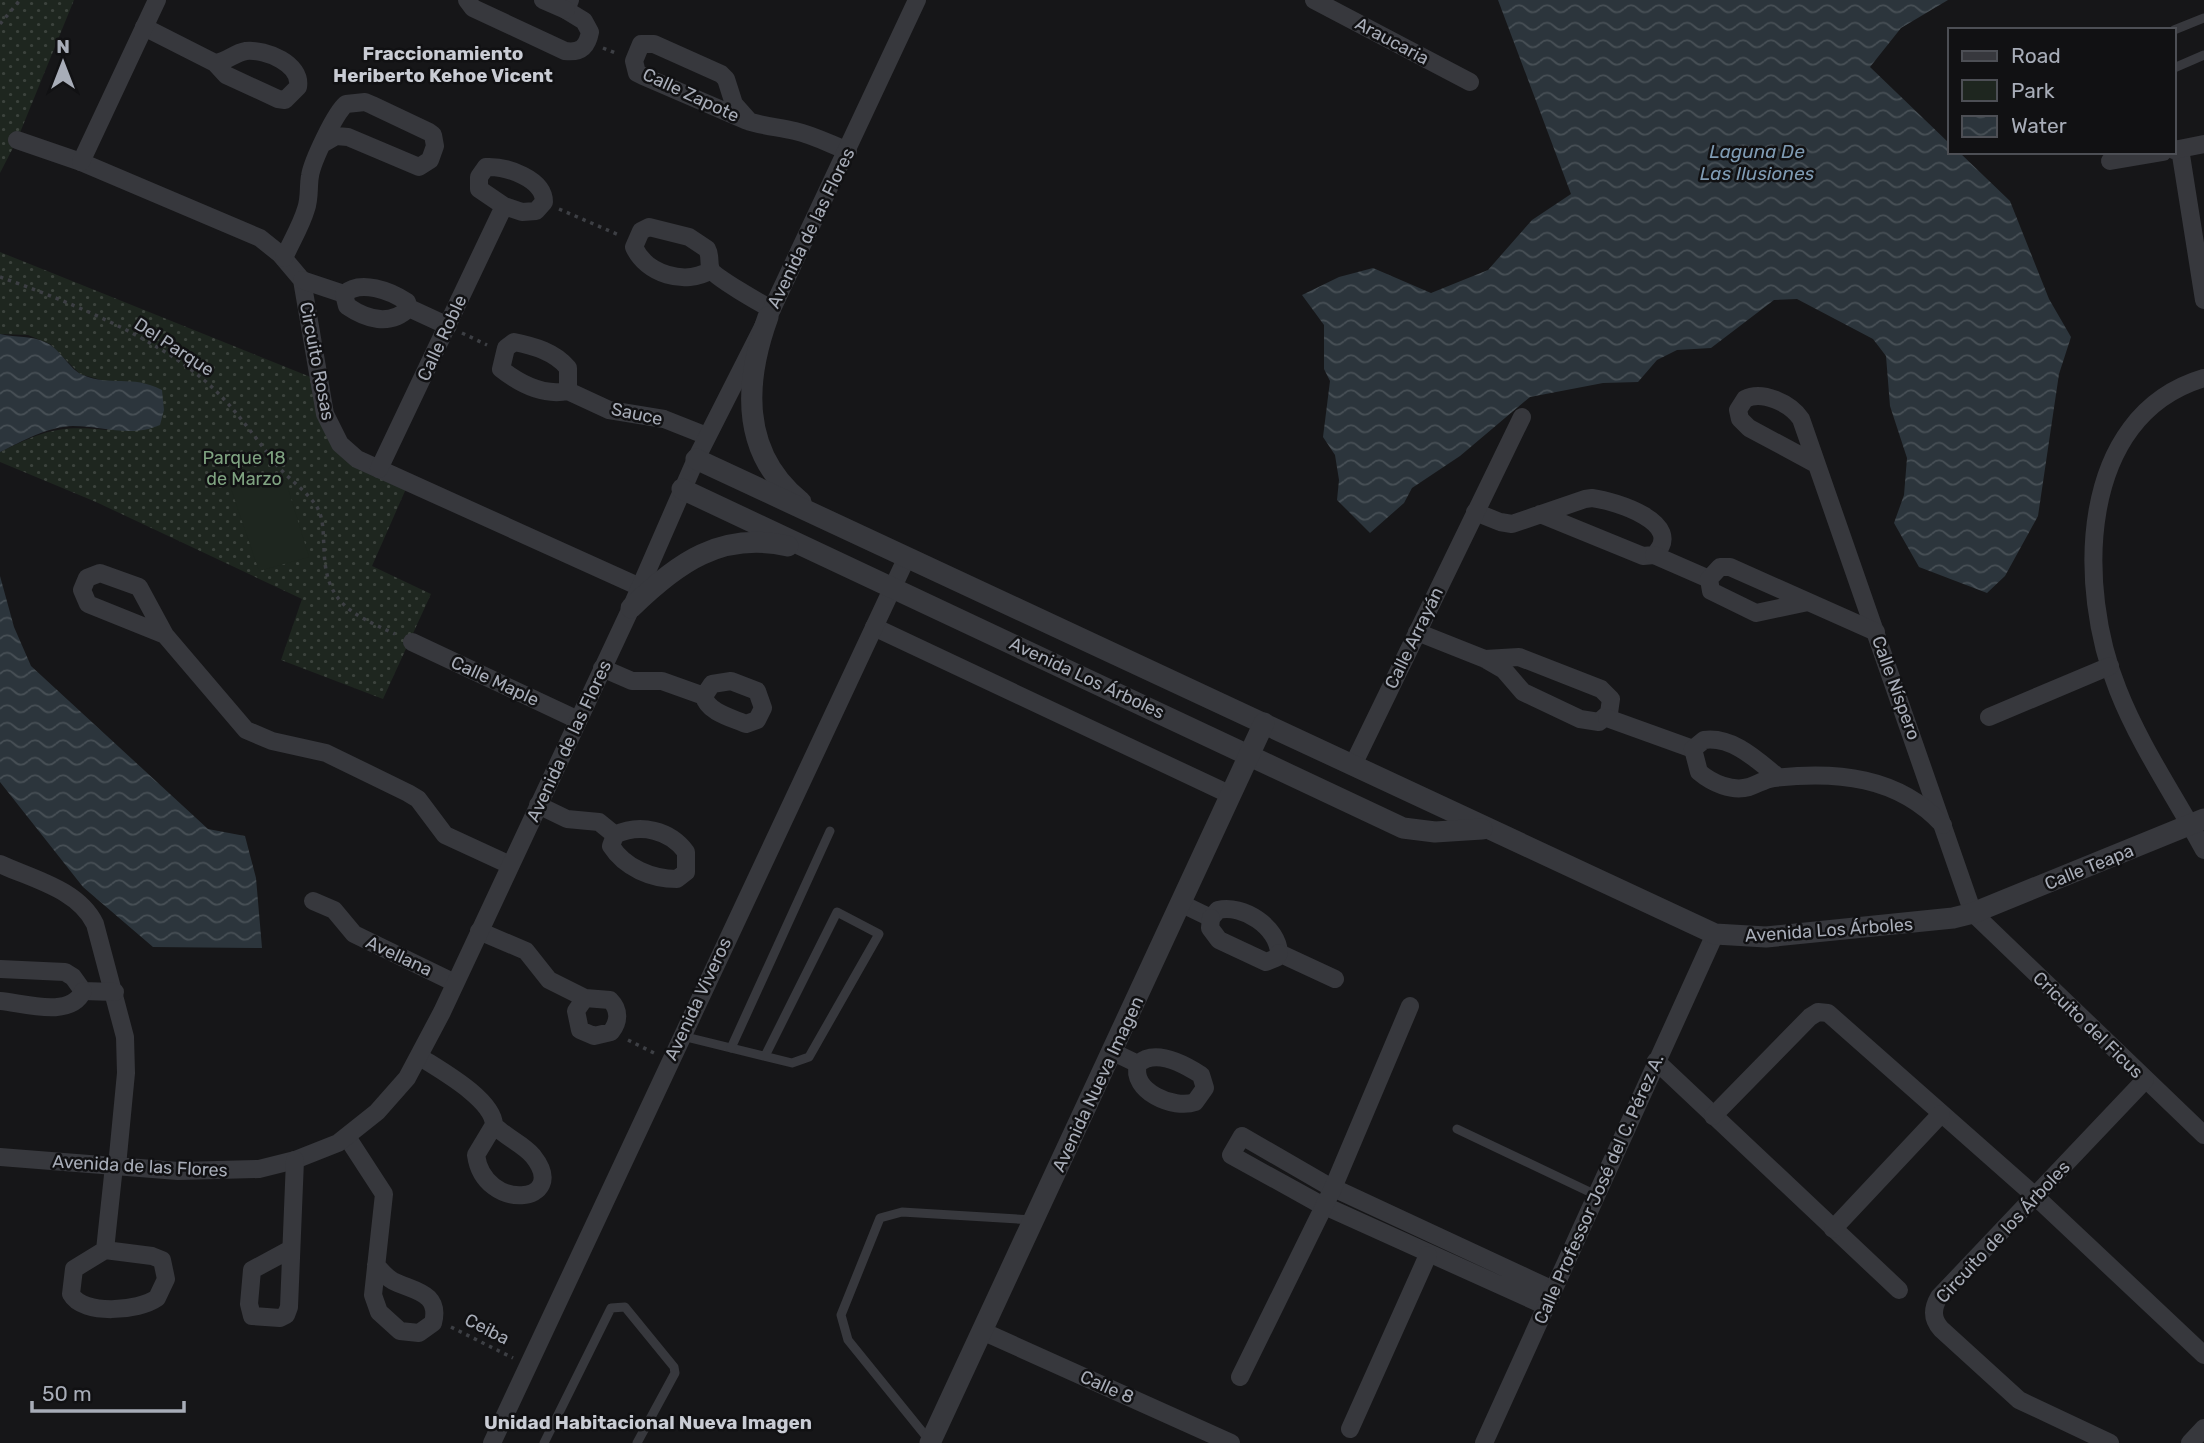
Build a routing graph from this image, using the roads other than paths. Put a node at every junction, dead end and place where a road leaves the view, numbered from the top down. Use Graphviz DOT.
graph roads {
  1 [pos="157,0"];
  2 [pos="467,0"];
  3 [pos="543,0"];
  4 [pos="1314,0"];
  5 [pos="911,2"];
  6 [pos="568,5"];
  7 [pos="2204,18"];
  8 [pos="144,27"];
  9 [pos="2176,29"];
  10 [pos="2204,55"];
  11 [pos="215,63"];
  12 [pos="2176,67"];
  13 [pos="1470,82"];
  14 [pos="750,122"];
  15 [pos="17,140"];
  16 [pos="324,143"];
  17 [pos="2204,144"];
  18 [pos="2176,150"];
  19 [pos="848,151"];
  20 [pos="2155,154"];
  21 [pos="2173,154"];
  22 [pos="81,162"];
  23 [pos="2110,162"];
  24 [pos="504,206"];
  25 [pos="284,258"];
  26 [pos="711,270"];
  27 [pos="302,280"];
  28 [pos="344,294"];
  29 [pos="2204,300"];
  30 [pos="409,308"];
  31 [pos="770,313"];
  32 [pos="448,326"];
  33 [pos="2204,378"];
  34 [pos="568,391"];
  35 [pos="1522,417"];
  36 [pos="707,436"];
  37 [pos="696,459"];
  38 [pos="1816,464"];
  39 [pos="379,468"];
  40 [pos="682,489"];
  41 [pos="1475,512"];
  42 [pos="1540,514"];
  43 [pos="819,516"];
  44 [pos="1654,555"];
  45 [pos="907,557"];
  46 [pos="839,562"];
  47 [pos="1709,579"];
  48 [pos="640,587"];
  49 [pos="893,588"];
  50 [pos="1003,602"];
  51 [pos="1808,602"];
  52 [pos="631,608"];
  53 [pos="874,627"];
  54 [pos="989,632"];
  55 [pos="1416,632"];
  56 [pos="1876,632"];
  57 [pos="165,635"];
  58 [pos="412,642"];
  59 [pos="1485,659"];
  60 [pos="2110,666"];
  61 [pos="603,668"];
  62 [pos="704,696"];
  63 [pos="1989,717"];
  64 [pos="1607,718"];
  65 [pos="578,720"];
  66 [pos="1264,723"];
  67 [pos="1693,749"];
  68 [pos="1250,755"];
  69 [pos="1353,765"];
  70 [pos="1778,777"];
  71 [pos="1231,795"];
  72 [pos="538,805"];
  73 [pos="2197,822"];
  74 [pos="1945,828"];
  75 [pos="830,831"];
  76 [pos="1498,832"];
  77 [pos="615,835"];
  78 [pos="2204,850"];
  79 [pos="0,864"];
  80 [pos="510,865"];
  81 [pos="313,901"];
  82 [pos="1180,903"];
  83 [pos="1973,913"];
  84 [pos="1211,918"];
  85 [pos="479,931"];
  86 [pos="1714,934"];
  87 [pos="1279,953"];
  88 [pos="0,969"];
  89 [pos="1335,979"];
  90 [pos="455,983"];
  91 [pos="83,991"];
  92 [pos="115,992"];
  93 [pos="585,998"];
  94 [pos="0,1001"];
  95 [pos="1410,1006"];
  96 [pos="681,1035"];
  97 [pos="731,1048"];
  98 [pos="1113,1052"];
  99 [pos="765,1056"];
  100 [pos="420,1057"];
  101 [pos="1656,1061"];
  102 [pos="1138,1064"];
  103 [pos="2145,1080"];
  104 [pos="1941,1114"];
  105 [pos="1713,1115"];
  106 [pos="494,1125"];
  107 [pos="1457,1129"];
  108 [pos="2204,1135"];
  109 [pos="347,1136"];
  110 [pos="0,1157"];
  111 [pos="295,1160"];
  112 [pos="115,1166"];
  113 [pos="1333,1188"];
  114 [pos="1596,1195"];
  115 [pos="2035,1196"];
  116 [pos="1324,1206"];
  117 [pos="1034,1220"];
  118 [pos="1833,1229"];
  119 [pos="1422,1230"];
  120 [pos="291,1249"];
  121 [pos="105,1250"];
  122 [pos="1421,1251"];
  123 [pos="376,1265"];
  124 [pos="1899,1290"];
  125 [pos="1549,1298"];
  126 [pos="982,1331"];
  127 [pos="2204,1355"];
  128 [pos="1240,1377"];
  129 [pos="2204,1427"];
  130 [pos="1350,1429"];
  131 [pos="492,1443"];
  132 [pos="544,1443"];
  133 [pos="637,1443"];
  134 [pos="931,1443"];
  135 [pos="1231,1443"];
  136 [pos="1484,1443"];
  137 [pos="2110,1443"];
  138 [pos="2190,1443"];
  1 -- 8 [label="street"];
  2 -- 6 [label="street"];
  3 -- 6 [label="street"];
  4 -- 13 [label="street, Araucaria"];
  5 -- 19 [label="street, Avenida de las Flores"];
  7 -- 9 [label="lane"];
  8 -- 11 [label="street"];
  8 -- 22 [label="street"];
  10 -- 12 [label="lane"];
  14 -- 14 [label="street, Calle Zapote"];
  14 -- 19 [label="street, Calle Zapote"];
  15 -- 22 [label="street, Circuito Rosas"];
  16 -- 16 [label="street"];
  16 -- 25 [label="street"];
  17 -- 18 [label="street"];
  19 -- 31 [label="street, Avenida de las Flores"];
  20 -- 23 [label="street"];
  21 -- 29 [label="street"];
  22 -- 25 [label="street, Circuito Rosas"];
  24 -- 24 [label="street"];
  24 -- 32 [label="street, Calle Roble"];
  25 -- 27 [label="street, Circuito Rosas"];
  26 -- 26 [label="street"];
  26 -- 31 [label="street"];
  27 -- 28 [label="street"];
  27 -- 39 [label="street, Circuito Rosas"];
  28 -- 30 [label="street"];
  28 -- 30 [label="street"];
  30 -- 32 [label="street"];
  31 -- 36 [label="street, Avenida de las Flores"];
  31 -- 43 [label="street"];
  32 -- 39 [label="street, Calle Roble"];
  33 -- 60 [label="street"];
  34 -- 34 [label="street, Sauce"];
  34 -- 36 [label="street, Sauce"];
  35 -- 41 [label="street, Calle Arrayán"];
  36 -- 37 [label="street, Avenida de las Flores"];
  37 -- 40 [label="street, Avenida de las Flores"];
  37 -- 43 [label="street, Avenida Los Árboles"];
  38 -- 38 [label="street, Calle Níspero"];
  38 -- 56 [label="street, Calle Níspero"];
  39 -- 48 [label="street, Circuito Rosas"];
  40 -- 46 [label="street, Avenida Los Árboles"];
  40 -- 48 [label="street, Avenida de las Flores"];
  41 -- 42 [label="street"];
  41 -- 55 [label="street, Calle Arrayán"];
  42 -- 44 [label="street"];
  42 -- 44 [label="street"];
  43 -- 45 [label="street, Avenida Los Árboles"];
  44 -- 47 [label="street"];
  45 -- 49 [label="street, Avenida Viveros"];
  45 -- 50 [label="street, Avenida Los Árboles"];
  46 -- 49 [label="street, Avenida Los Árboles"];
  46 -- 52 [label="street"];
  47 -- 51 [label="street"];
  47 -- 51 [label="street"];
  48 -- 52 [label="street, Avenida de las Flores"];
  49 -- 53 [label="street, Avenida Viveros"];
  49 -- 54 [label="street, Avenida Los Árboles"];
  50 -- 54 [label="street"];
  50 -- 66 [label="street, Avenida Los Árboles"];
  51 -- 56 [label="street"];
  52 -- 61 [label="street, Avenida de las Flores"];
  53 -- 71 [label="street"];
  53 -- 96 [label="street, Avenida Viveros"];
  54 -- 68 [label="street, Avenida Los Árboles"];
  55 -- 59 [label="street"];
  55 -- 69 [label="street, Calle Arrayán"];
  56 -- 74 [label="street, Calle Níspero"];
  57 -- 57 [label="street"];
  57 -- 80 [label="street"];
  58 -- 65 [label="street, Calle Maple"];
  59 -- 64 [label="street"];
  59 -- 64 [label="street"];
  60 -- 63 [label="street"];
  60 -- 73 [label="street"];
  61 -- 62 [label="street"];
  61 -- 65 [label="street, Avenida de las Flores"];
  64 -- 67 [label="street"];
  65 -- 72 [label="street, Avenida de las Flores"];
  66 -- 68 [label="street, Avenida Nueva Imagen"];
  66 -- 69 [label="street, Avenida Los Árboles"];
  67 -- 70 [label="street"];
  67 -- 70 [label="street"];
  68 -- 71 [label="street, Avenida Nueva Imagen"];
  68 -- 76 [label="street, Avenida Los Árboles"];
  69 -- 76 [label="street, Avenida Los Árboles"];
  70 -- 74 [label="street"];
  71 -- 82 [label="street, Avenida Nueva Imagen"];
  72 -- 77 [label="street"];
  72 -- 80 [label="street, Avenida de las Flores"];
  73 -- 78 [label="street"];
  73 -- 83 [label="street, Calle Teapa"];
  74 -- 83 [label="street, Calle Níspero"];
  75 -- 97 [label="lane"];
  76 -- 86 [label="street, Avenida Los Árboles"];
  79 -- 92 [label="street"];
  80 -- 85 [label="street, Avenida de las Flores"];
  81 -- 90 [label="street, Avellana"];
  82 -- 84 [label="street"];
  82 -- 98 [label="street, Avenida Nueva Imagen"];
  83 -- 86 [label="street, Avenida Los Árboles"];
  83 -- 103 [label="street, Cricuito del Ficus"];
  84 -- 87 [label="street"];
  84 -- 87 [label="street"];
  85 -- 90 [label="street, Avenida de las Flores"];
  85 -- 93 [label="street"];
  86 -- 101 [label="street, Calle Professor José del C. Pérez A."];
  87 -- 89 [label="street"];
  88 -- 91 [label="street"];
  90 -- 100 [label="street, Avenida de las Flores"];
  91 -- 92 [label="street"];
  91 -- 94 [label="street"];
  92 -- 112 [label="street"];
  93 -- 93 [label="street"];
  95 -- 113 [label="street"];
  96 -- 97 [label="lane"];
  96 -- 131 [label="street, Avenida Viveros"];
  97 -- 99 [label="lane"];
  98 -- 102 [label="street"];
  98 -- 117 [label="street, Avenida Nueva Imagen"];
  99 -- 99 [label="lane"];
  100 -- 106 [label="street"];
  100 -- 109 [label="street, Avenida de las Flores"];
  101 -- 105 [label="street"];
  101 -- 114 [label="street, Calle Professor José del C. Pérez A."];
  103 -- 108 [label="street, Cricuito del Ficus"];
  103 -- 115 [label="street, Circuito de los Árboles"];
  104 -- 105 [label="street"];
  104 -- 115 [label="street"];
  104 -- 118 [label="street"];
  105 -- 118 [label="street"];
  107 -- 114 [label="lane"];
  109 -- 111 [label="street, Avenida de las Flores"];
  109 -- 123 [label="street"];
  110 -- 112 [label="street, Avenida de las Flores"];
  111 -- 112 [label="street, Avenida de las Flores"];
  111 -- 120 [label="street"];
  112 -- 121 [label="street"];
  113 -- 116 [label="street"];
  113 -- 116 [label="street"];
  113 -- 119 [label="street"];
  114 -- 125 [label="street, Calle Professor José del C. Pérez A."];
  115 -- 127 [label="street"];
  115 -- 137 [label="street, Circuito de los Árboles"];
  116 -- 122 [label="street"];
  116 -- 128 [label="street"];
  117 -- 126 [label="street, Avenida Nueva Imagen"];
  117 -- 134 [label="lane"];
  118 -- 124 [label="street"];
  119 -- 122 [label="street"];
  119 -- 125 [label="street"];
  121 -- 121 [label="street"];
  122 -- 125 [label="street"];
  122 -- 130 [label="street"];
  123 -- 123 [label="street"];
  125 -- 136 [label="street, Calle Professor José del C. Pérez A."];
  126 -- 134 [label="street, Avenida Nueva Imagen"];
  126 -- 135 [label="street, Calle 8"];
  129 -- 138 [label="street"];
  132 -- 133 [label="lane"];
}
